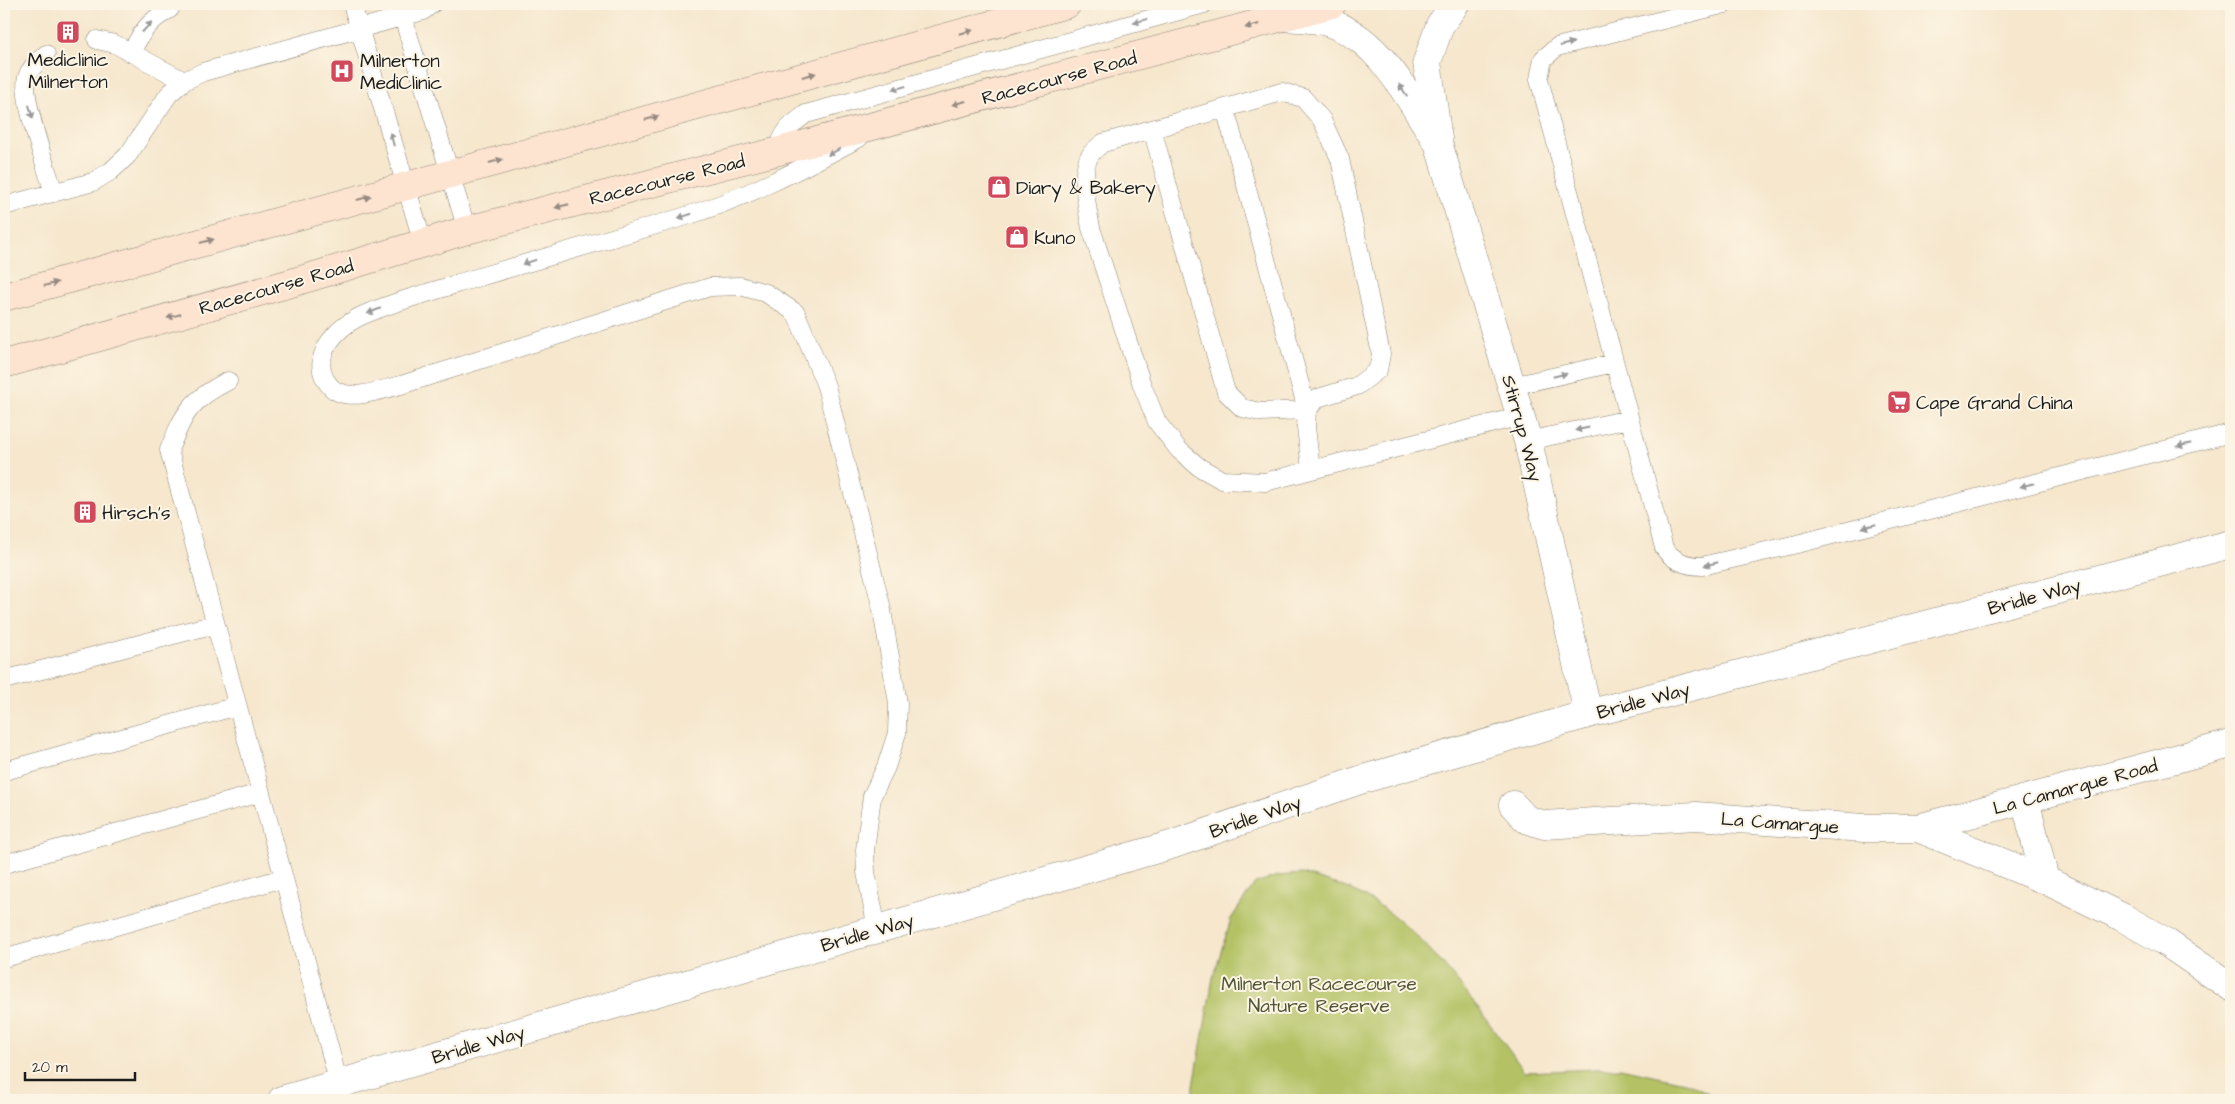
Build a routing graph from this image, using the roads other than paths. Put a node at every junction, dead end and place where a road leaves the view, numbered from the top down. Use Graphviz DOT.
graph roads {
  1 [pos="352,4"];
  2 [pos="432,4"];
  3 [pos="1066,4"];
  4 [pos="1204,4"];
  5 [pos="1332,4"];
  6 [pos="1454,4"];
  7 [pos="1725,4"];
  8 [pos="170,9"];
  9 [pos="409,11"];
  10 [pos="1285,17"];
  11 [pos="360,28"];
  12 [pos="97,40"];
  13 [pos="131,53"];
  14 [pos="46,54"];
  15 [pos="184,81"];
  16 [pos="1225,108"];
  17 [pos="892,121"];
  18 [pos="1152,129"];
  19 [pos="1439,146"];
  20 [pos="779,151"];
  21 [pos="449,174"];
  22 [pos="405,186"];
  23 [pos="54,193"];
  24 [pos="4,206"];
  25 [pos="467,230"];
  26 [pos="423,243"];
  27 [pos="4,297"];
  28 [pos="1614,363"];
  29 [pos="4,364"];
  30 [pos="228,381"];
  31 [pos="1512,386"];
  32 [pos="1307,410"];
  33 [pos="1629,419"];
  34 [pos="1524,428"];
  35 [pos="2231,433"];
  36 [pos="1312,470"];
  37 [pos="2231,544"];
  38 [pos="215,624"];
  39 [pos="4,680"];
  40 [pos="237,706"];
  41 [pos="1588,714"];
  42 [pos="2231,744"];
  43 [pos="4,771"];
  44 [pos="260,793"];
  45 [pos="2025,799"];
  46 [pos="1513,804"];
  47 [pos="1918,828"];
  48 [pos="4,864"];
  49 [pos="283,878"];
  50 [pos="2045,880"];
  51 [pos="877,929"];
  52 [pos="4,958"];
  53 [pos="2231,987"];
  54 [pos="339,1084"];
  55 [pos="282,1100"];
  1 -- 11 [label="lane"];
  2 -- 9 [label="lane"];
  21 -- 3 [label="main road, one-way"];
  4 -- 20 [label="lane, one-way"];
  5 -- 10 [label="main road, Racecourse Road"];
  6 -- 19 [label="street, Stirrup Way"];
  28 -- 7 [label="lane, one-way"];
  13 -- 8 [label="lane, one-way"];
  9 -- 11 [label="lane"];
  9 -- 21 [label="lane"];
  10 -- 17 [label="main road, Racecourse Road, one-way"];
  19 -- 10 [label="street, Stirrup Way, one-way"];
  11 -- 15 [label="lane"];
  22 -- 11 [label="lane, one-way"];
  12 -- 13 [label="lane"];
  13 -- 15 [label="lane"];
  14 -- 23 [label="lane, one-way"];
  15 -- 23 [label="lane"];
  16 -- 18 [label="lane"];
  16 -- 32 [label="lane"];
  16 -- 32 [label="lane"];
  17 -- 20 [label="main road, Racecourse Road"];
  17 -- 51 [label="lane, one-way"];
  18 -- 32 [label="lane"];
  18 -- 36 [label="lane"];
  19 -- 31 [label="street, Stirrup Way"];
  20 -- 25 [label="main road, Racecourse Road, one-way"];
  21 -- 22 [label="main road"];
  21 -- 25 [label="lane"];
  22 -- 26 [label="lane"];
  27 -- 22 [label="main road, one-way"];
  23 -- 24 [label="lane"];
  25 -- 26 [label="main road, Racecourse Road"];
  26 -- 29 [label="main road, Racecourse Road, one-way"];
  31 -- 28 [label="lane, one-way"];
  28 -- 33 [label="lane"];
  30 -- 38 [label="lane"];
  31 -- 34 [label="street, Stirrup Way"];
  32 -- 36 [label="lane"];
  33 -- 34 [label="lane, one-way"];
  35 -- 33 [label="lane, one-way"];
  34 -- 36 [label="lane"];
  34 -- 41 [label="street, Stirrup Way"];
  37 -- 41 [label="street, Bridle Way"];
  38 -- 39 [label="lane"];
  38 -- 40 [label="lane"];
  40 -- 43 [label="lane"];
  40 -- 44 [label="lane"];
  41 -- 51 [label="street, Bridle Way"];
  42 -- 45 [label="street, La Camargue Road"];
  44 -- 48 [label="lane"];
  44 -- 49 [label="lane"];
  45 -- 47 [label="street, La Camargue Road"];
  45 -- 50 [label="street"];
  46 -- 47 [label="street, La Camargue"];
  47 -- 50 [label="street, La Camargue"];
  49 -- 52 [label="lane"];
  49 -- 54 [label="lane"];
  50 -- 53 [label="street, La Camargue"];
  51 -- 54 [label="street, Bridle Way"];
  54 -- 55 [label="street, Bridle Way"];
}
